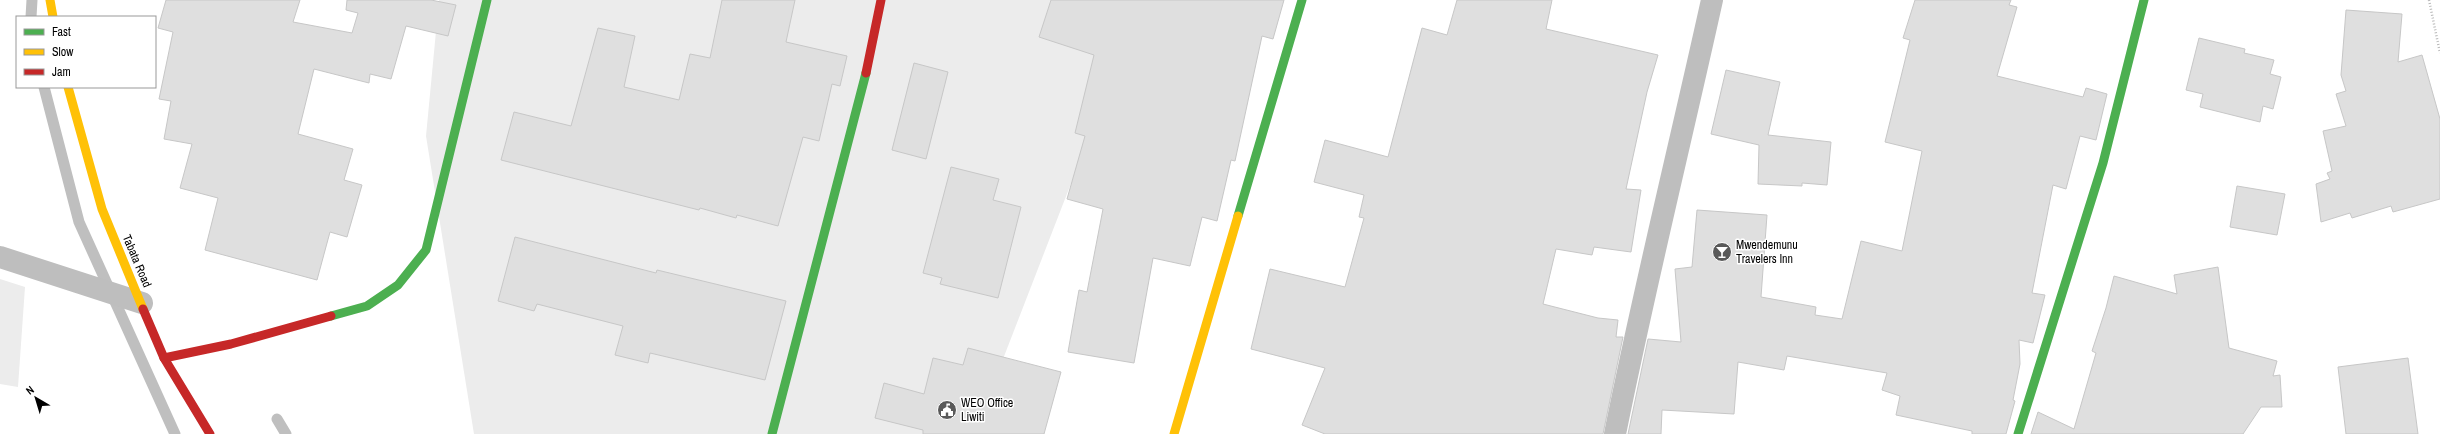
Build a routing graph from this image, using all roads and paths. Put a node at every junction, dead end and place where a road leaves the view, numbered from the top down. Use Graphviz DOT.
graph roads {
  1 [pos="50,0"];
  2 [pos="487,0"];
  3 [pos="881,0"];
  4 [pos="1302,0"];
  5 [pos="1712,0"];
  6 [pos="2144,0"];
  7 [pos="2428,0"];
  8 [pos="53,16"];
  9 [pos="2440,53"];
  10 [pos="68,88"];
  11 [pos="0,257"];
  12 [pos="142,303"];
  13 [pos="164,358"];
  14 [pos="210,434"];
  15 [pos="772,434"];
  16 [pos="1174,434"];
  17 [pos="1615,434"];
  18 [pos="2018,434"];
  1 -- 8 [label="street"];
  2 -- 13 [label="street"];
  3 -- 15 [label="street"];
  4 -- 16 [label="street"];
  5 -- 17 [label="street"];
  6 -- 18 [label="street"];
  7 -- 9 [label="path"];
  10 -- 12 [label="street, Tabata Road"];
  11 -- 12 [label="street"];
  12 -- 13 [label="street, Tabata Road"];
  13 -- 14 [label="street, Tabata Road"];
}
